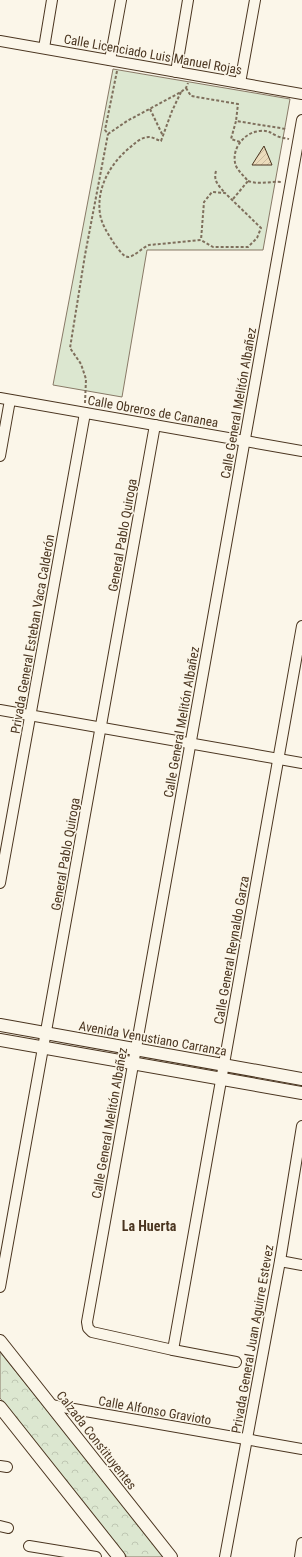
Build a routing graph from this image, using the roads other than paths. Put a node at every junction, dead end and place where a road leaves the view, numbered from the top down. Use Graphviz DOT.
graph roads {
  1 [pos="52,0"];
  2 [pos="121,0"];
  3 [pos="188,0"];
  4 [pos="255,0"];
  5 [pos="0,41"];
  6 [pos="44,48"];
  7 [pos="114,61"];
  8 [pos="176,72"];
  9 [pos="240,83"];
  10 [pos="302,94"];
  11 [pos="302,120"];
  12 [pos="5,399"];
  13 [pos="85,413"];
  14 [pos="155,425"];
  15 [pos="245,441"];
  16 [pos="302,451"];
  17 [pos="0,456"];
  18 [pos="302,626"];
  19 [pos="0,710"];
  20 [pos="30,715"];
  21 [pos="101,728"];
  22 [pos="191,743"];
  23 [pos="278,759"];
  24 [pos="302,763"];
  25 [pos="0,883"];
  26 [pos="0,1025"];
  27 [pos="46,1033"];
  28 [pos="0,1040"];
  29 [pos="43,1048"];
  30 [pos="136,1049"];
  31 [pos="134,1063"];
  32 [pos="224,1065"];
  33 [pos="221,1079"];
  34 [pos="302,1079"];
  35 [pos="302,1093"];
  36 [pos="302,1126"];
  37 [pos="280,1261"];
  38 [pos="302,1265"];
  39 [pos="0,1287"];
  40 [pos="0,1341"];
  41 [pos="173,1350"];
  42 [pos="236,1362"];
  43 [pos="51,1405"];
  44 [pos="0,1407"];
  45 [pos="247,1439"];
  46 [pos="302,1449"];
  47 [pos="302,1544"];
  48 [pos="29,1546"];
  49 [pos="96,1557"];
  50 [pos="119,1557"];
  51 [pos="171,1557"];
  52 [pos="225,1557"];
  53 [pos="300,1557"];
  1 -- 6 [label="street"];
  2 -- 7 [label="street"];
  3 -- 8 [label="street"];
  4 -- 9 [label="street"];
  5 -- 6 [label="street, Calle Licenciado Luis Manuel Rojas"];
  6 -- 7 [label="street, Calle Licenciado Luis Manuel Rojas"];
  7 -- 8 [label="street, Calle Licenciado Luis Manuel Rojas"];
  8 -- 9 [label="street, Calle Licenciado Luis Manuel Rojas"];
  9 -- 10 [label="street, Calle Licenciado Luis Manuel Rojas"];
  11 -- 15 [label="street, Calle General Melitón Albañez"];
  12 -- 13 [label="street, Calle Obreros de Cananea"];
  12 -- 17 [label="street"];
  13 -- 14 [label="street, Calle Obreros de Cananea"];
  13 -- 20 [label="street, Privada General Esteban Vaca Calderón"];
  14 -- 15 [label="street, Calle Obreros de Cananea"];
  14 -- 21 [label="street, General Pablo Quiroga"];
  15 -- 16 [label="street, Calle Obreros de Cananea"];
  15 -- 22 [label="street, Calle General Melitón Albañez"];
  18 -- 23 [label="street, Calle General Reynaldo Garza"];
  19 -- 20 [label="street"];
  20 -- 21 [label="street"];
  20 -- 25 [label="street, Privada General Esteban Vaca Calderón"];
  21 -- 22 [label="street"];
  21 -- 27 [label="street, General Pablo Quiroga"];
  22 -- 23 [label="street"];
  22 -- 30 [label="street, Calle General Melitón Albañez"];
  23 -- 24 [label="street"];
  23 -- 32 [label="street, Calle General Reynaldo Garza"];
  26 -- 27 [label="street, Avenida Venustiano Carranza"];
  27 -- 29 [label="street, General Pablo Quiroga"];
  27 -- 30 [label="street, Avenida Venustiano Carranza"];
  28 -- 29 [label="street"];
  29 -- 31 [label="street"];
  29 -- 39 [label="street, General Pablo Quiroga"];
  30 -- 31 [label="street, Calle General Melitón Albañez"];
  30 -- 32 [label="street, Avenida Venustiano Carranza"];
  31 -- 33 [label="street"];
  31 -- 41 [label="street, Calle General Melitón Albañez"];
  32 -- 33 [label="street, Calle General Reynaldo Garza"];
  32 -- 34 [label="street, Avenida Venustiano Carranza"];
  33 -- 35 [label="street"];
  33 -- 41 [label="street, Calle General Reynaldo Garza"];
  36 -- 37 [label="street, Privada General Juan Aguirre Estevez"];
  37 -- 38 [label="street"];
  37 -- 45 [label="street, Privada General Juan Aguirre Estevez"];
  40 -- 43 [label="street, Calzada Constituyentes"];
  41 -- 42 [label="street"];
  43 -- 45 [label="street, Calle Alfonso Gravioto"];
  43 -- 51 [label="street, Calzada Constituyentes"];
  44 -- 50 [label="street"];
  45 -- 46 [label="street, Calle Alfonso Gravioto"];
  45 -- 52 [label="street, Privada General Juan Aguirre Estevez"];
  47 -- 53 [label="street"];
  48 -- 49 [label="street"];
}
